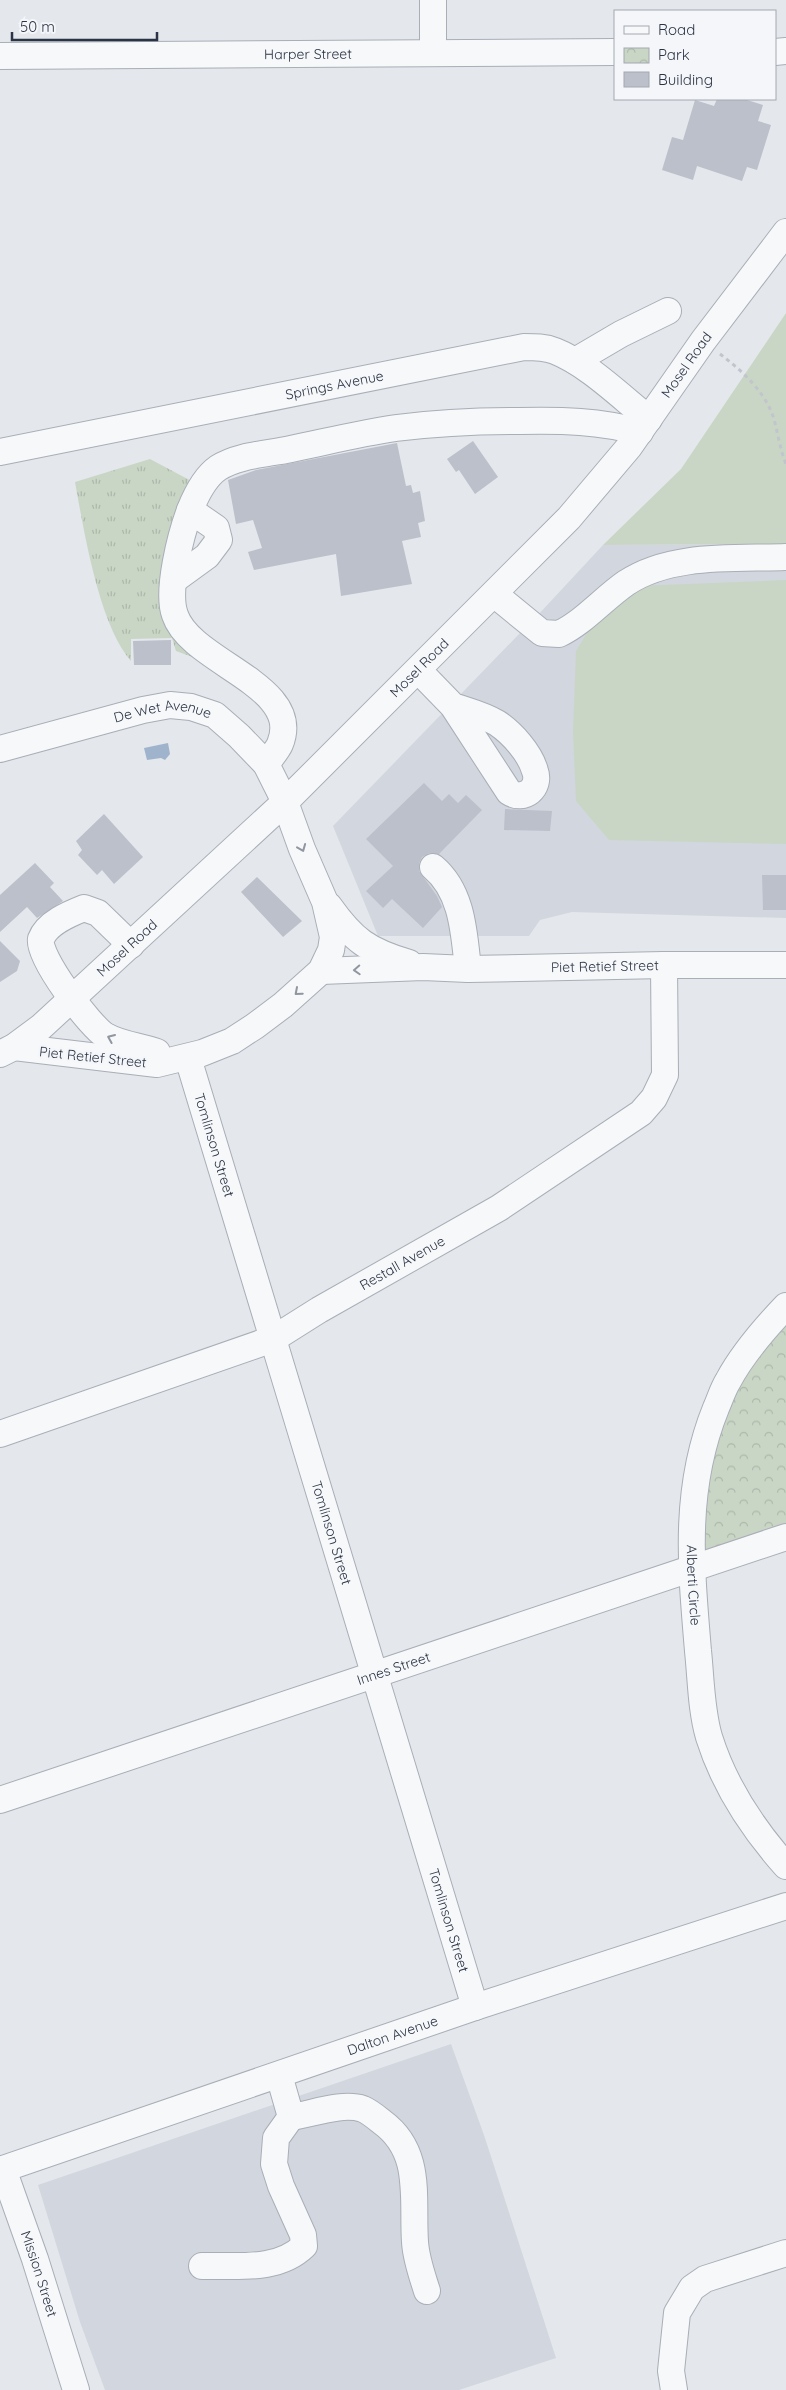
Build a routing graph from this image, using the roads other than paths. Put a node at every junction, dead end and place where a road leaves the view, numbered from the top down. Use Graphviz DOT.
graph roads {
  1 [pos="433,0"];
  2 [pos="614,52"];
  3 [pos="433,53"];
  4 [pos="0,56"];
  5 [pos="786,232"];
  6 [pos="668,311"];
  7 [pos="575,361"];
  8 [pos="645,425"];
  9 [pos="0,452"];
  10 [pos="190,510"];
  11 [pos="786,557"];
  12 [pos="174,580"];
  13 [pos="494,594"];
  14 [pos="418,670"];
  15 [pos="453,706"];
  16 [pos="0,749"];
  17 [pos="266,764"];
  18 [pos="285,802"];
  19 [pos="433,867"];
  20 [pos="325,902"];
  21 [pos="131,945"];
  22 [pos="664,965"];
  23 [pos="786,965"];
  24 [pos="423,967"];
  25 [pos="468,969"];
  26 [pos="321,971"];
  27 [pos="73,998"];
  28 [pos="7,1051"];
  29 [pos="180,1060"];
  30 [pos="786,1306"];
  31 [pos="273,1339"];
  32 [pos="0,1434"];
  33 [pos="786,1537"];
  34 [pos="692,1569"];
  35 [pos="374,1674"];
  36 [pos="0,1800"];
  37 [pos="786,1866"];
  38 [pos="786,1906"];
  39 [pos="476,2007"];
  40 [pos="279,2075"];
  41 [pos="291,2117"];
  42 [pos="2,2170"];
  43 [pos="786,2253"];
  44 [pos="202,2266"];
  45 [pos="427,2291"];
  46 [pos="71,2386"];
  47 [pos="674,2390"];
  1 -- 3 [label="street"];
  2 -- 3 [label="street, Harper Street"];
  3 -- 4 [label="street, Harper Street"];
  5 -- 8 [label="street, Mosel Road"];
  6 -- 7 [label="street"];
  7 -- 8 [label="street, Springs Avenue"];
  7 -- 9 [label="street, Springs Avenue"];
  8 -- 10 [label="street"];
  8 -- 13 [label="street, Mosel Road"];
  10 -- 12 [label="street"];
  10 -- 12 [label="street"];
  11 -- 13 [label="street"];
  12 -- 17 [label="street"];
  13 -- 14 [label="street, Mosel Road"];
  14 -- 15 [label="street"];
  14 -- 18 [label="street, Mosel Road"];
  16 -- 17 [label="street, De Wet Avenue"];
  17 -- 18 [label="street, De Wet Avenue"];
  18 -- 20 [label="street, Piet Retief Street, one-way"];
  18 -- 21 [label="street, Mosel Road"];
  19 -- 25 [label="street"];
  20 -- 24 [label="street, Piet Retief Street"];
  20 -- 26 [label="street, Piet Retief Street"];
  21 -- 27 [label="street, Mosel Road"];
  21 -- 27 [label="street, Piet Retief Street"];
  22 -- 23 [label="street, Piet Retief Street"];
  22 -- 25 [label="street, Piet Retief Street"];
  22 -- 31 [label="street, Restall Avenue"];
  24 -- 25 [label="street, Piet Retief Street"];
  24 -- 26 [label="street, Piet Retief Street, one-way"];
  26 -- 29 [label="street, Piet Retief Street, one-way"];
  27 -- 28 [label="street, Mosel Road"];
  29 -- 27 [label="street, Piet Retief Street, one-way"];
  28 -- 29 [label="street, Piet Retief Street"];
  29 -- 31 [label="street, Tomlinson Street"];
  30 -- 34 [label="street, Alberti Circle"];
  31 -- 32 [label="street, Restall Avenue"];
  31 -- 35 [label="street, Tomlinson Street"];
  33 -- 34 [label="street, Innes Street"];
  34 -- 35 [label="street, Innes Street"];
  34 -- 37 [label="street, Alberti Circle"];
  35 -- 36 [label="street, Innes Street"];
  35 -- 39 [label="street, Tomlinson Street"];
  38 -- 39 [label="street, Dalton Avenue"];
  39 -- 40 [label="street, Dalton Avenue"];
  40 -- 41 [label="street"];
  40 -- 42 [label="street, Dalton Avenue"];
  41 -- 44 [label="street"];
  41 -- 45 [label="street"];
  42 -- 46 [label="street, Mission Street"];
  43 -- 47 [label="street"];
}
